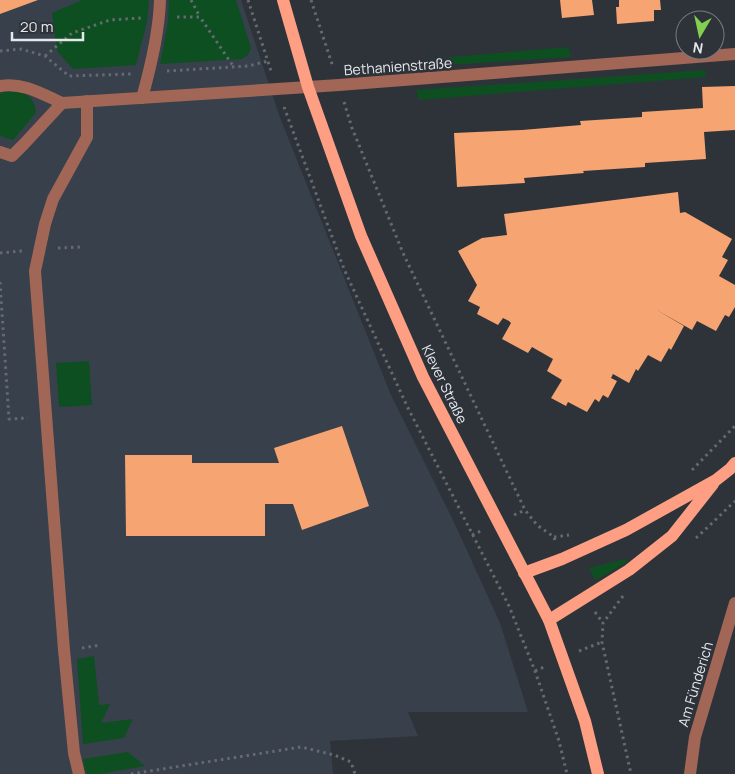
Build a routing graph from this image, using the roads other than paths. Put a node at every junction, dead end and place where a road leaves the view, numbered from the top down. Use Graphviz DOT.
graph roads {
  1 [pos="160,0"];
  2 [pos="283,0"];
  3 [pos="735,54"];
  4 [pos="0,86"];
  5 [pos="308,87"];
  6 [pos="142,98"];
  7 [pos="87,101"];
  8 [pos="62,103"];
  9 [pos="6,154"];
  10 [pos="733,469"];
  11 [pos="716,480"];
  12 [pos="524,573"];
  13 [pos="735,603"];
  14 [pos="549,620"];
  15 [pos="74,753"];
  16 [pos="69,774"];
  17 [pos="79,774"];
  18 [pos="598,774"];
  19 [pos="690,774"];
  1 -- 6 [label="street"];
  2 -- 5 [label="main road, Klever Straße"];
  3 -- 5 [label="street, Bethanienstraße"];
  4 -- 8 [label="street, Bethanienstraße"];
  5 -- 6 [label="street, Bethanienstraße"];
  5 -- 12 [label="main road, Klever Straße"];
  6 -- 7 [label="street, Bethanienstraße"];
  7 -- 8 [label="street, Bethanienstraße"];
  7 -- 15 [label="street"];
  8 -- 9 [label="street"];
  10 -- 11 [label="main road"];
  11 -- 12 [label="main road"];
  11 -- 14 [label="main road"];
  12 -- 14 [label="main road, Klever Straße"];
  13 -- 19 [label="street, Am Fünderich"];
  14 -- 18 [label="main road, Klever Straße"];
  15 -- 16 [label="street"];
  15 -- 17 [label="street"];
}
